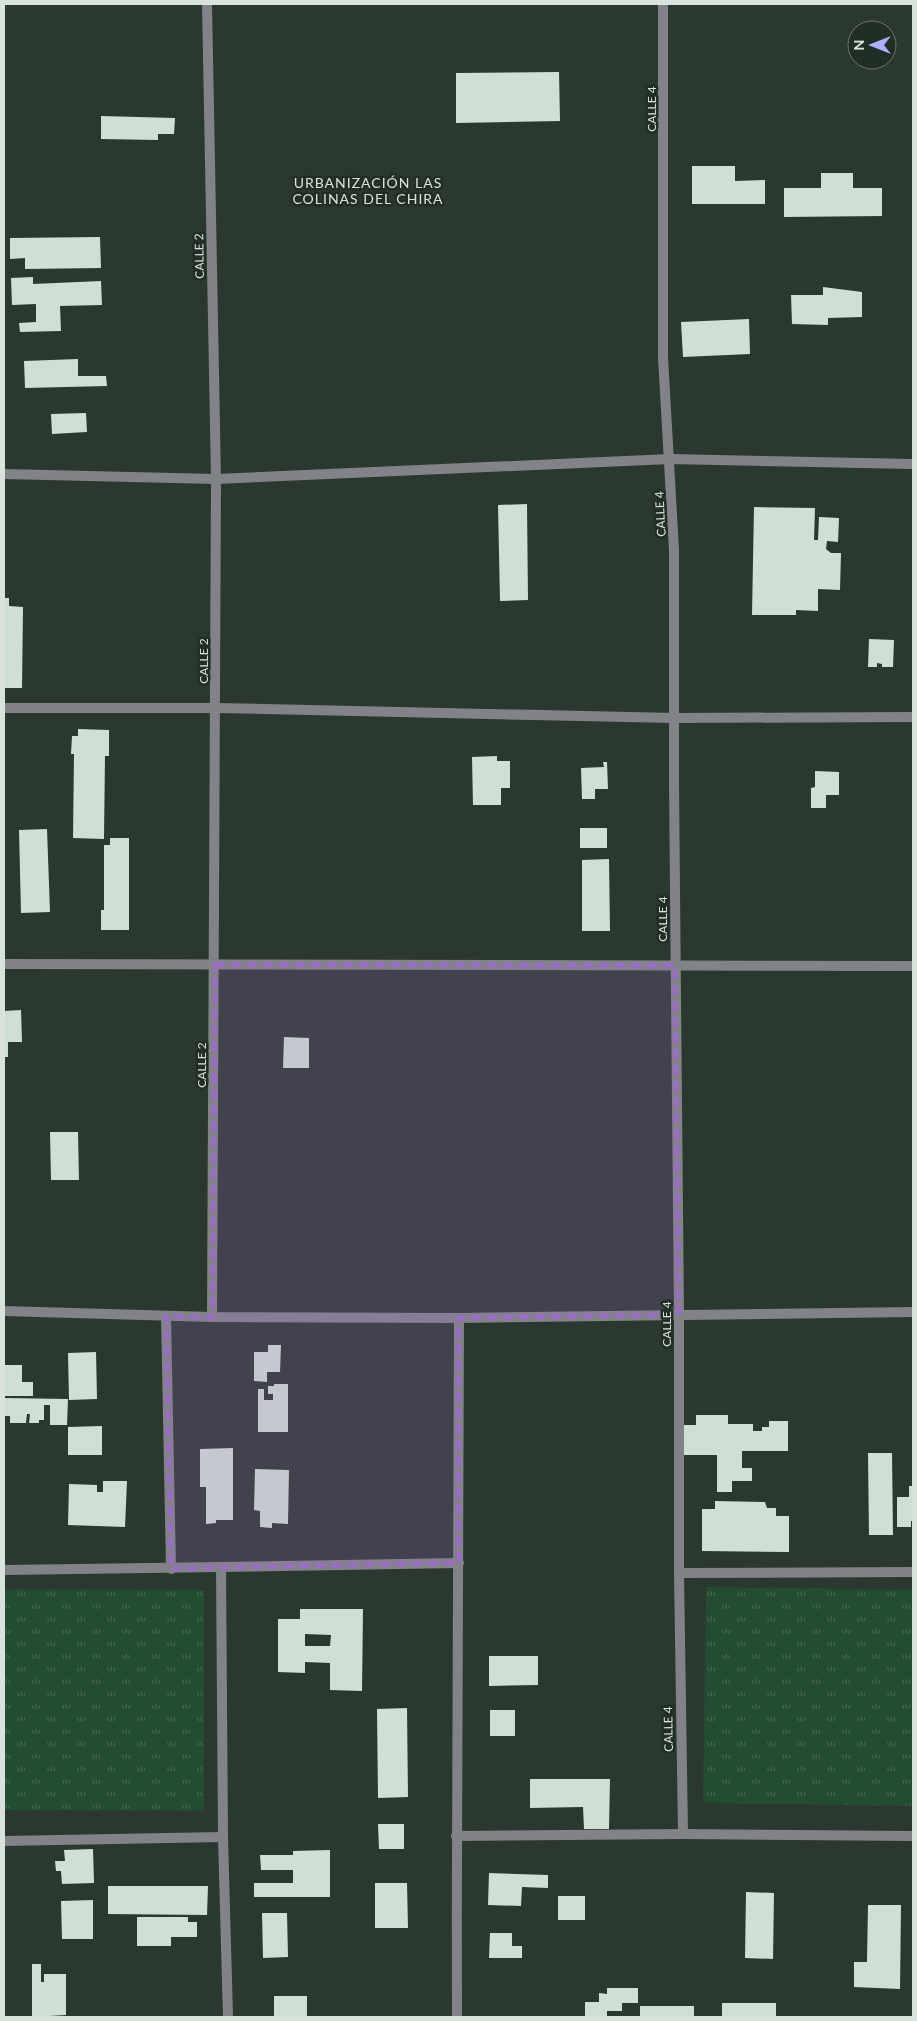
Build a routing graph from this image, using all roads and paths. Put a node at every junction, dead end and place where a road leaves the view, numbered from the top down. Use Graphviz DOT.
graph roads {
  1 [pos="207,4"];
  2 [pos="663,4"];
  3 [pos="670,460"];
  4 [pos="913,464"];
  5 [pos="4,474"];
  6 [pos="216,479"];
  7 [pos="4,708"];
  8 [pos="216,708"];
  9 [pos="674,718"];
  10 [pos="913,718"];
  11 [pos="4,964"];
  12 [pos="215,964"];
  13 [pos="675,965"];
  14 [pos="913,966"];
  15 [pos="4,1311"];
  16 [pos="913,1312"];
  17 [pos="166,1316"];
  18 [pos="679,1316"];
  19 [pos="212,1318"];
  20 [pos="459,1318"];
  21 [pos="459,1563"];
  22 [pos="221,1567"];
  23 [pos="171,1569"];
  24 [pos="4,1570"];
  25 [pos="913,1572"];
  26 [pos="679,1573"];
  27 [pos="683,1834"];
  28 [pos="456,1836"];
  29 [pos="913,1836"];
  30 [pos="223,1837"];
  31 [pos="4,1841"];
  32 [pos="228,2017"];
  33 [pos="458,2017"];
  1 -- 6 [label="street, CALLE 2"];
  2 -- 3 [label="street, CALLE 4"];
  3 -- 4 [label="street"];
  3 -- 6 [label="street"];
  3 -- 9 [label="street, CALLE 4"];
  5 -- 6 [label="street"];
  6 -- 8 [label="street, CALLE 2"];
  7 -- 8 [label="street"];
  8 -- 9 [label="street"];
  8 -- 12 [label="street, CALLE 2"];
  9 -- 10 [label="street"];
  9 -- 13 [label="street, CALLE 4"];
  11 -- 12 [label="street"];
  12 -- 13 [label="street"];
  12 -- 19 [label="street, CALLE 2"];
  13 -- 14 [label="street"];
  13 -- 18 [label="street, CALLE 4"];
  15 -- 17 [label="street"];
  16 -- 18 [label="street"];
  17 -- 19 [label="street"];
  17 -- 23 [label="street"];
  18 -- 20 [label="street"];
  18 -- 26 [label="street, CALLE 4"];
  19 -- 20 [label="street"];
  20 -- 21 [label="street"];
  21 -- 22 [label="street"];
  21 -- 28 [label="street"];
  22 -- 23 [label="street"];
  22 -- 30 [label="street"];
  23 -- 24 [label="street"];
  25 -- 26 [label="street"];
  26 -- 27 [label="street, CALLE 4"];
  27 -- 28 [label="street"];
  27 -- 29 [label="street"];
  28 -- 33 [label="street"];
  30 -- 31 [label="street"];
  30 -- 32 [label="street"];
}
